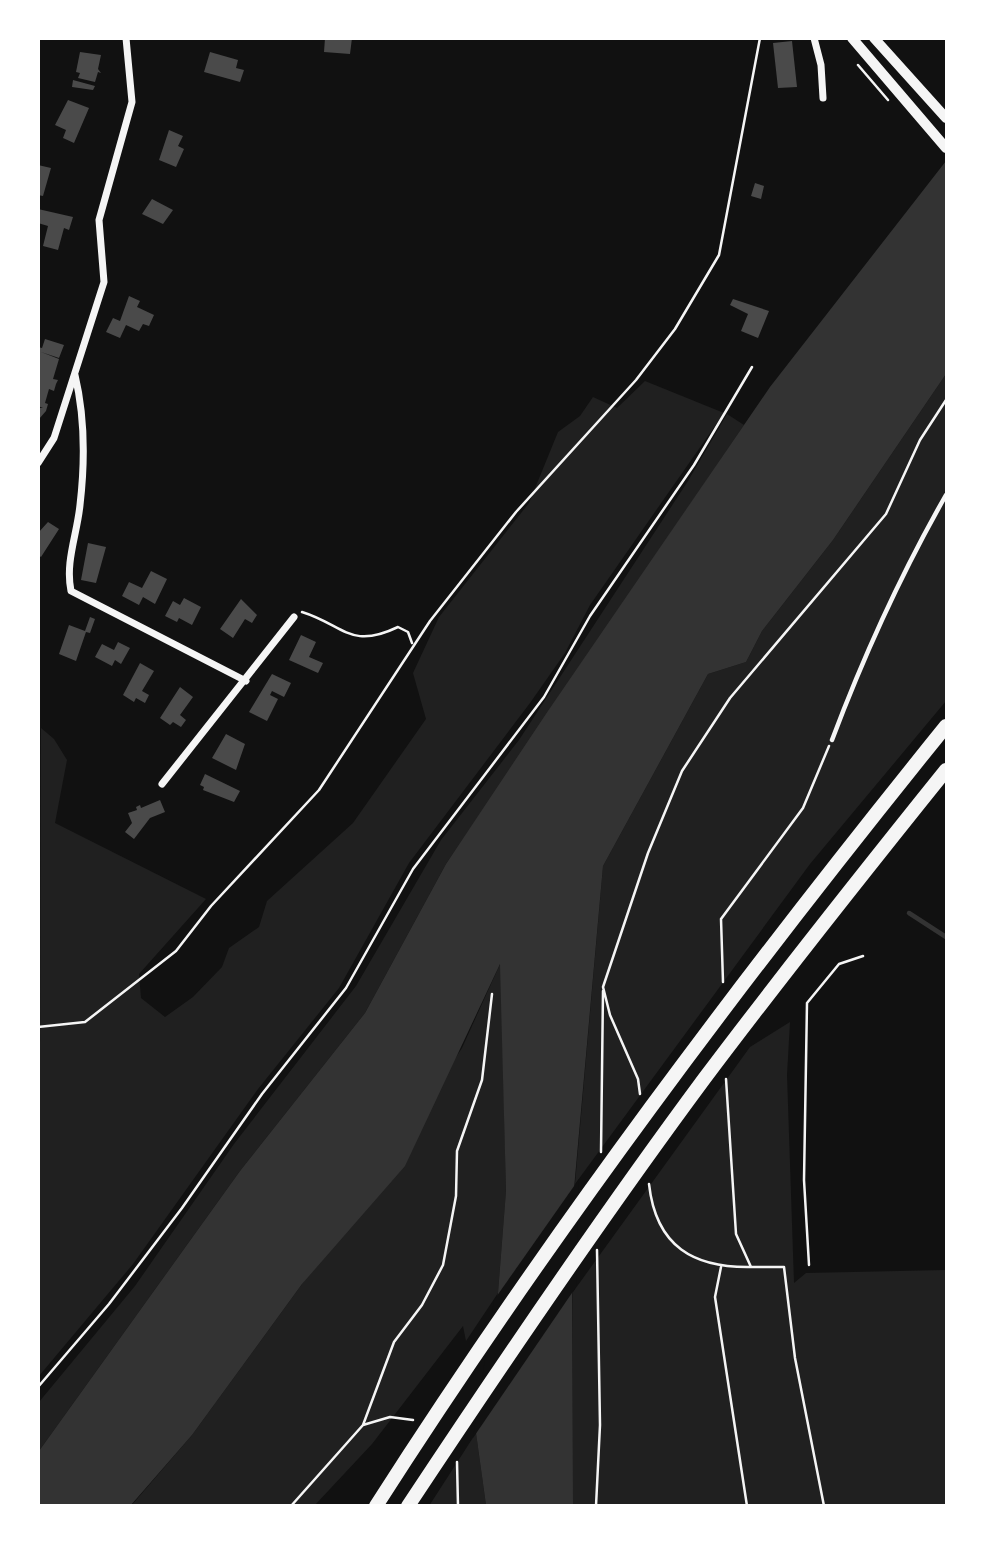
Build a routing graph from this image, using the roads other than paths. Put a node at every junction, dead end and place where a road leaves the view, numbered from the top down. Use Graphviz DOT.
graph roads {
  1 [pos="126,38"];
  2 [pos="814,38"];
  3 [pos="852,38"];
  4 [pos="874,38"];
  5 [pos="822,98"];
  6 [pos="947,118"];
  7 [pos="947,148"];
  8 [pos="75,375"];
  9 [pos="38,463"];
  10 [pos="947,495"];
  11 [pos="294,617"];
  12 [pos="246,681"];
  13 [pos="947,726"];
  14 [pos="832,740"];
  15 [pos="947,770"];
  16 [pos="162,784"];
  17 [pos="376,1506"];
  18 [pos="408,1506"];
  1 -- 8 [label="street"];
  2 -- 5 [label="street"];
  3 -- 7 [label="street"];
  4 -- 6 [label="street"];
  8 -- 9 [label="street"];
  8 -- 12 [label="street"];
  10 -- 14 [label="lane"];
  11 -- 12 [label="street"];
  12 -- 16 [label="street"];
  13 -- 17 [label="highway"];
  15 -- 18 [label="highway"];
}
